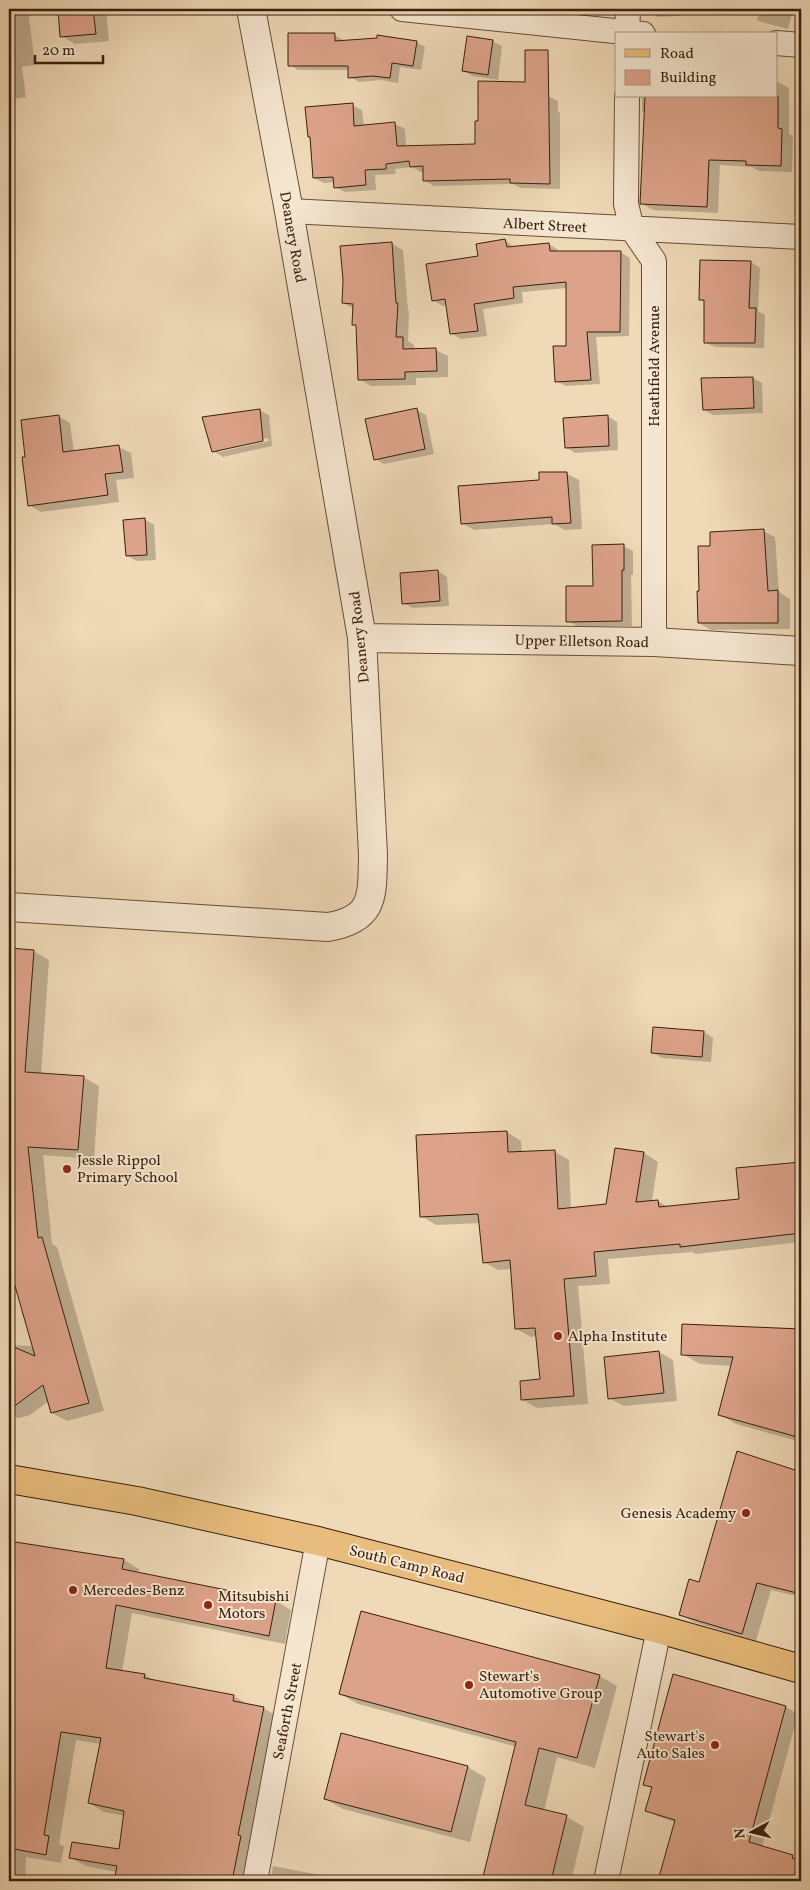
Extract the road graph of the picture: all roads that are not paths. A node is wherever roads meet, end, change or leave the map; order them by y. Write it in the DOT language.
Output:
graph roads {
  1 [pos="251,9"];
  2 [pos="402,9"];
  3 [pos="628,9"];
  4 [pos="622,32"];
  5 [pos="632,32"];
  6 [pos="778,43"];
  7 [pos="801,45"];
  8 [pos="627,98"];
  9 [pos="289,211"];
  10 [pos="632,229"];
  11 [pos="801,237"];
  12 [pos="362,638"];
  13 [pos="654,642"];
  14 [pos="801,651"];
  15 [pos="9,907"];
  16 [pos="9,1478"];
  17 [pos="318,1542"];
  18 [pos="659,1628"];
  19 [pos="801,1669"];
  20 [pos="255,1881"];
  21 [pos="606,1881"];
  1 -- 9 [label="street, Deanery Road"];
  2 -- 4 [label="street"];
  3 -- 5 [label="street"];
  6 -- 7 [label="street"];
  8 -- 10 [label="street, Heathfield Avenue"];
  9 -- 10 [label="street, Albert Street"];
  9 -- 12 [label="street, Deanery Road"];
  10 -- 11 [label="street, Albert Street"];
  10 -- 13 [label="street, Heathfield Avenue"];
  12 -- 13 [label="street, Upper Elletson Road"];
  12 -- 15 [label="street, Deanery Road"];
  13 -- 14 [label="street, Upper Elletson Road"];
  16 -- 17 [label="main road, South Camp Road"];
  17 -- 18 [label="main road, South Camp Road"];
  17 -- 20 [label="street, Seaforth Street"];
  18 -- 19 [label="main road, South Camp Road"];
  18 -- 21 [label="street"];
}
